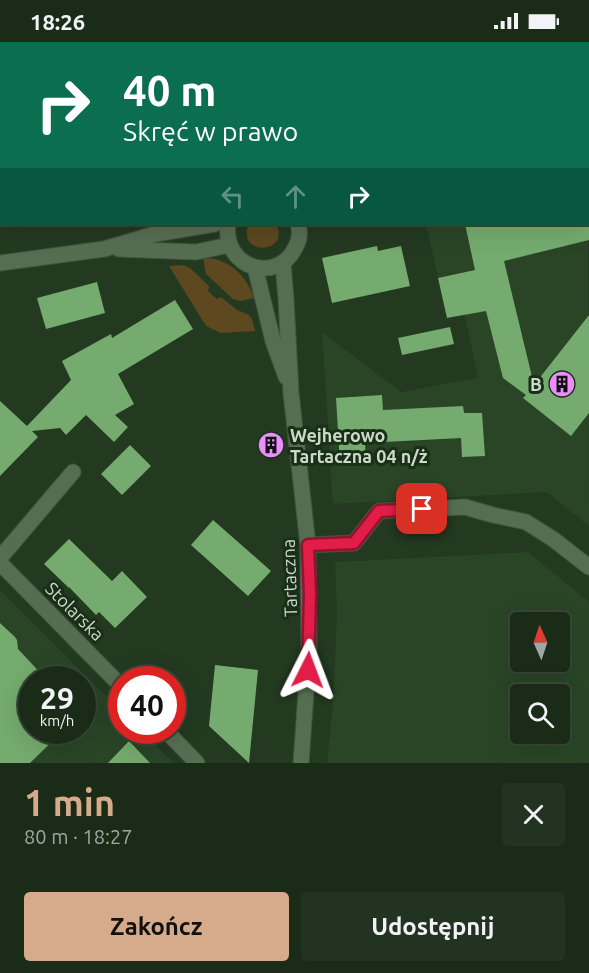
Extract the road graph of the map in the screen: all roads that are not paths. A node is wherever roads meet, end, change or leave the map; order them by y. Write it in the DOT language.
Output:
graph roads {
  1 [pos="209,225"];
  2 [pos="228,225"];
  3 [pos="303,226"];
  4 [pos="230,246"];
  5 [pos="104,249"];
  6 [pos="0,263"];
  7 [pos="283,263"];
  8 [pos="255,267"];
  9 [pos="291,393"];
  10 [pos="73,472"];
  11 [pos="308,545"];
  12 [pos="0,558"];
  13 [pos="0,563"];
  14 [pos="589,567"];
  15 [pos="108,673"];
  16 [pos="179,744"];
  17 [pos="197,763"];
  18 [pos="301,763"];
  1 -- 5 [label="street"];
  2 -- 4 [label="street"];
  3 -- 7 [label="street"];
  4 -- 5 [label="street"];
  4 -- 8 [label="street"];
  5 -- 6 [label="street"];
  7 -- 8 [label="street"];
  7 -- 9 [label="street, Tartaczna"];
  8 -- 9 [label="street, Tartaczna"];
  9 -- 11 [label="street, Tartaczna"];
  10 -- 12 [label="street"];
  11 -- 14 [label="street"];
  11 -- 18 [label="street, Tartaczna"];
  13 -- 15 [label="street, Stolarska"];
  16 -- 17 [label="street"];
}
